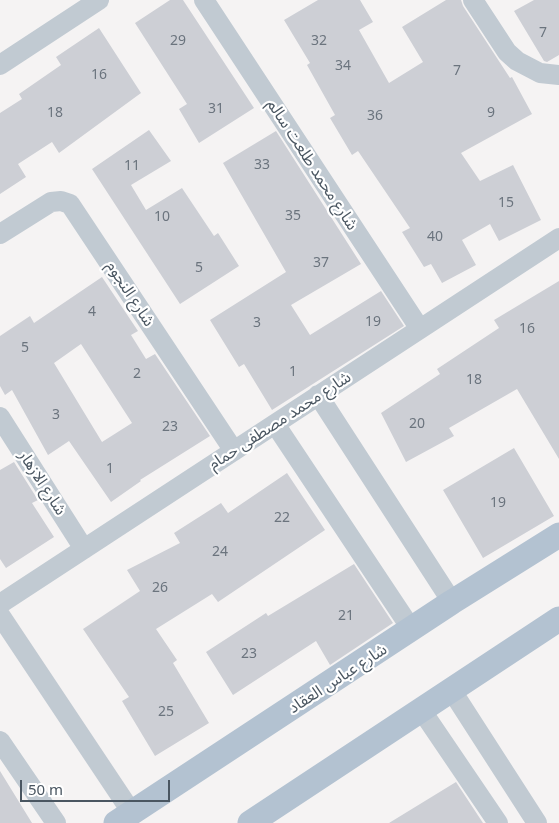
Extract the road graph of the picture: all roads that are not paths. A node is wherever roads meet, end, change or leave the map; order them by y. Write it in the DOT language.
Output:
graph roads {
  1 [pos="99,0"];
  2 [pos="204,0"];
  3 [pos="473,0"];
  4 [pos="0,65"];
  5 [pos="559,75"];
  6 [pos="0,234"];
  7 [pos="559,238"];
  8 [pos="420,329"];
  9 [pos="318,396"];
  10 [pos="0,417"];
  11 [pos="275,424"];
  12 [pos="234,451"];
  13 [pos="559,534"];
  14 [pos="84,549"];
  15 [pos="452,602"];
  16 [pos="0,604"];
  17 [pos="0,615"];
  18 [pos="559,619"];
  19 [pos="412,630"];
  20 [pos="452,691"];
  21 [pos="422,711"];
  22 [pos="0,741"];
  23 [pos="124,818"];
  24 [pos="56,823"];
  25 [pos="250,823"];
  26 [pos="498,823"];
  27 [pos="537,823"];
  1 -- 4 [label="street"];
  2 -- 8 [label="street, شارع محمد طلعت سالم"];
  3 -- 5 [label="street"];
  6 -- 12 [label="street, شارع النجوم"];
  7 -- 8 [label="street, شارع محمد مصطفى حمام"];
  8 -- 9 [label="street, شارع محمد مصطفى حمام"];
  9 -- 11 [label="street, شارع محمد مصطفى حمام"];
  9 -- 15 [label="street"];
  10 -- 14 [label="street, شارع الازهار"];
  11 -- 12 [label="street, شارع محمد مصطفى حمام"];
  11 -- 19 [label="street"];
  12 -- 14 [label="street, شارع محمد مصطفى حمام"];
  13 -- 15 [label="main road, شارع عباس العقاد"];
  14 -- 16 [label="street, شارع محمد مصطفى حمام"];
  15 -- 19 [label="main road, شارع عباس العقاد"];
  17 -- 23 [label="street"];
  18 -- 20 [label="main road"];
  19 -- 23 [label="main road, شارع عباس العقاد"];
  20 -- 21 [label="main road"];
  20 -- 27 [label="street"];
  21 -- 25 [label="main road"];
  21 -- 26 [label="street"];
  22 -- 24 [label="street"];
}
